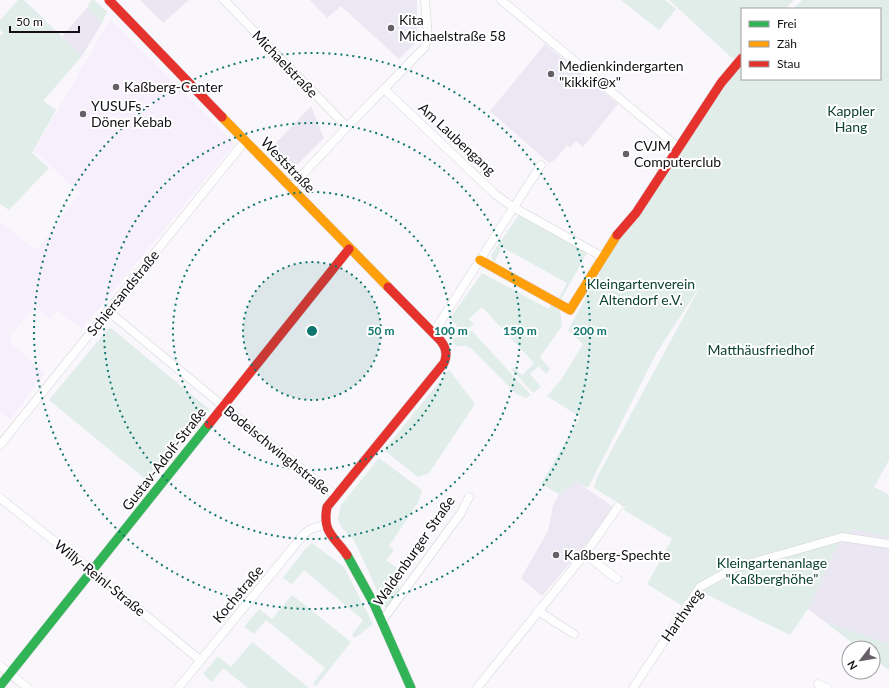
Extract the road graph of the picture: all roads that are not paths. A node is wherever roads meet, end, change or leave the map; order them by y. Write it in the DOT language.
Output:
graph roads {
  1 [pos="109,0"];
  2 [pos="224,0"];
  3 [pos="425,0"];
  4 [pos="501,0"];
  5 [pos="741,59"];
  6 [pos="384,89"];
  7 [pos="347,127"];
  8 [pos="245,141"];
  9 [pos="679,148"];
  10 [pos="541,165"];
  11 [pos="290,188"];
  12 [pos="513,207"];
  13 [pos="349,249"];
  14 [pos="603,257"];
  15 [pos="480,260"];
  16 [pos="108,311"];
  17 [pos="433,333"];
  18 [pos="223,406"];
  19 [pos="0,446"];
  20 [pos="336,496"];
  21 [pos="469,497"];
  22 [pos="0,498"];
  23 [pos="618,507"];
  24 [pos="324,521"];
  25 [pos="889,544"];
  26 [pos="585,554"];
  27 [pos="92,571"];
  28 [pos="617,579"];
  29 [pos="538,611"];
  30 [pos="382,621"];
  31 [pos="574,634"];
  32 [pos="200,660"];
  33 [pos="0,666"];
  34 [pos="10,674"];
  35 [pos="818,684"];
  36 [pos="0,686"];
  37 [pos="28,688"];
  38 [pos="178,688"];
  39 [pos="411,688"];
  40 [pos="476,688"];
  41 [pos="633,688"];
  42 [pos="827,688"];
  1 -- 8 [label="street, Weststraße"];
  2 -- 7 [label="street, Michaelstraße"];
  3 -- 6 [label="street"];
  4 -- 9 [label="street"];
  5 -- 9 [label="street"];
  6 -- 7 [label="street"];
  6 -- 12 [label="street, Am Laubengang"];
  7 -- 11 [label="street"];
  8 -- 11 [label="street, Weststraße"];
  8 -- 16 [label="street, Schiersandstraße"];
  9 -- 14 [label="street"];
  10 -- 12 [label="street"];
  11 -- 13 [label="street, Weststraße"];
  12 -- 14 [label="street, Am Laubengang"];
  12 -- 15 [label="street"];
  13 -- 17 [label="street, Weststraße"];
  13 -- 18 [label="street, Gustav-Adolf-Straße"];
  14 -- 15 [label="street"];
  15 -- 17 [label="street"];
  16 -- 18 [label="street, Bodelschwinghstraße"];
  16 -- 19 [label="street, Schiersandstraße"];
  17 -- 20 [label="street, Weststraße"];
  18 -- 20 [label="street, Bodelschwinghstraße"];
  18 -- 27 [label="street, Gustav-Adolf-Straße"];
  20 -- 24 [label="street"];
  21 -- 30 [label="street, Waldenburger Straße"];
  22 -- 27 [label="street, Willy-Reinl-Straße"];
  23 -- 26 [label="street"];
  24 -- 30 [label="street, Waldenburger Straße"];
  24 -- 32 [label="street, Kochstraße"];
  25 -- 41 [label="street, Harthweg"];
  26 -- 28 [label="street"];
  26 -- 29 [label="street"];
  27 -- 32 [label="street, Willy-Reinl-Straße"];
  27 -- 34 [label="street, Gustav-Adolf-Straße"];
  29 -- 31 [label="street"];
  29 -- 40 [label="street"];
  30 -- 39 [label="street, Waldenburger Straße"];
  32 -- 38 [label="street, Kochstraße"];
  33 -- 34 [label="street"];
  34 -- 36 [label="street, Gustav-Adolf-Straße"];
  34 -- 37 [label="street"];
  35 -- 42 [label="street"];
}
